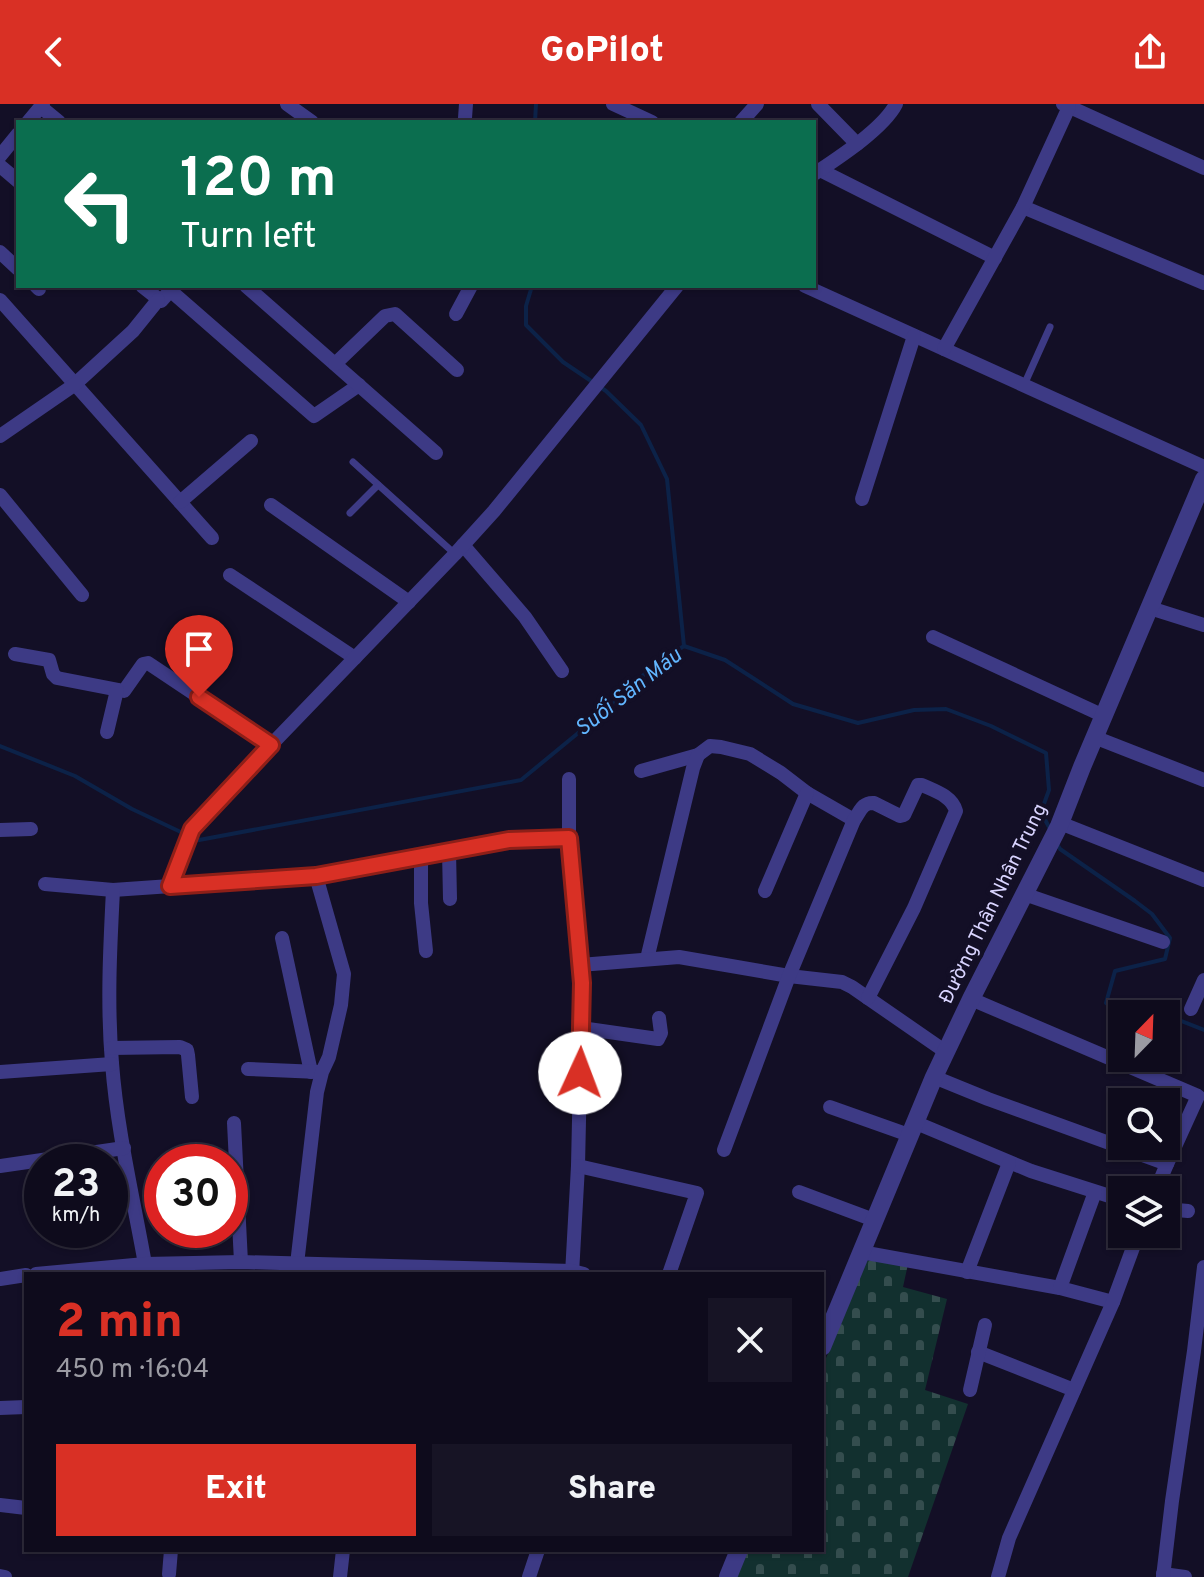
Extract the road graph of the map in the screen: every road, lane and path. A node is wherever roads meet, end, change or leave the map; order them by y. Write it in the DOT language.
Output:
graph roads {
  1 [pos="287,104"];
  2 [pos="613,104"];
  3 [pos="757,104"];
  4 [pos="818,104"];
  5 [pos="896,104"];
  6 [pos="42,105"];
  7 [pos="1066,106"];
  8 [pos="57,120"];
  9 [pos="309,120"];
  10 [pos="648,120"];
  11 [pos="743,120"];
  12 [pos="16,136"];
  13 [pos="857,144"];
  14 [pos="0,156"];
  15 [pos="0,166"];
  16 [pos="1204,168"];
  17 [pos="817,172"];
  18 [pos="16,179"];
  19 [pos="1023,207"];
  20 [pos="0,252"];
  21 [pos="995,258"];
  22 [pos="16,267"];
  23 [pos="1204,283"];
  24 [pos="144,288"];
  25 [pos="248,288"];
  26 [pos="470,288"];
  27 [pos="675,288"];
  28 [pos="809,288"];
  29 [pos="0,300"];
  30 [pos="158,300"];
  31 [pos="456,314"];
  32 [pos="1050,327"];
  33 [pos="914,336"];
  34 [pos="944,349"];
  35 [pos="335,364"];
  36 [pos="457,370"];
  37 [pos="74,385"];
  38 [pos="359,385"];
  39 [pos="1024,385"];
  40 [pos="0,436"];
  41 [pos="251,441"];
  42 [pos="436,453"];
  43 [pos="353,462"];
  44 [pos="1204,467"];
  45 [pos="378,485"];
  46 [pos="1203,485"];
  47 [pos="0,495"];
  48 [pos="862,499"];
  49 [pos="180,502"];
  50 [pos="271,505"];
  51 [pos="350,513"];
  52 [pos="212,538"];
  53 [pos="459,550"];
  54 [pos="230,575"];
  55 [pos="82,595"];
  56 [pos="409,602"];
  57 [pos="1150,608"];
  58 [pos="1204,625"];
  59 [pos="933,637"];
  60 [pos="15,654"];
  61 [pos="355,658"];
  62 [pos="562,671"];
  63 [pos="117,690"];
  64 [pos="1104,716"];
  65 [pos="107,732"];
  66 [pos="1094,737"];
  67 [pos="271,745"];
  68 [pos="698,755"];
  69 [pos="641,771"];
  70 [pos="569,779"];
  71 [pos="1204,780"];
  72 [pos="807,793"];
  73 [pos="854,820"];
  74 [pos="1060,824"];
  75 [pos="31,829"];
  76 [pos="0,830"];
  77 [pos="569,838"];
  78 [pos="449,851"];
  79 [pos="421,856"];
  80 [pos="316,876"];
  81 [pos="1204,880"];
  82 [pos="45,884"];
  83 [pos="170,886"];
  84 [pos="113,890"];
  85 [pos="765,891"];
  86 [pos="1024,894"];
  87 [pos="450,899"];
  88 [pos="282,938"];
  89 [pos="1163,942"];
  90 [pos="426,951"];
  91 [pos="647,959"];
  92 [pos="580,965"];
  93 [pos="789,976"];
  94 [pos="1204,980"];
  95 [pos="868,998"];
  96 [pos="971,999"];
  97 [pos="1191,1009"];
  98 [pos="659,1018"];
  99 [pos="581,1028"];
  100 [pos="111,1048"];
  101 [pos="946,1052"];
  102 [pos="112,1064"];
  103 [pos="248,1069"];
  104 [pos="0,1072"];
  105 [pos="316,1072"];
  106 [pos="934,1077"];
  107 [pos="192,1097"];
  108 [pos="830,1107"];
  109 [pos="234,1123"];
  110 [pos="911,1129"];
  111 [pos="123,1144"];
  112 [pos="724,1150"];
  113 [pos="24,1163"];
  114 [pos="1009,1163"];
  115 [pos="1167,1164"];
  116 [pos="0,1166"];
  117 [pos="578,1166"];
  118 [pos="128,1170"];
  119 [pos="1162,1176"];
  120 [pos="799,1192"];
  121 [pos="1095,1192"];
  122 [pos="1108,1196"];
  123 [pos="1180,1210"];
  124 [pos="1188,1211"];
  125 [pos="874,1220"];
  126 [pos="1133,1248"];
  127 [pos="861,1252"];
  128 [pos="241,1262"];
  129 [pos="145,1264"];
  130 [pos="297,1264"];
  131 [pos="1204,1267"];
  132 [pos="343,1269"];
  133 [pos="58,1272"];
  134 [pos="518,1272"];
  135 [pos="576,1272"];
  136 [pos="670,1272"];
  137 [pos="967,1272"];
  138 [pos="24,1275"];
  139 [pos="0,1279"];
  140 [pos="1060,1288"];
  141 [pos="1113,1302"];
  142 [pos="1201,1305"];
  143 [pos="985,1325"];
  144 [pos="824,1342"];
  145 [pos="978,1352"];
  146 [pos="1199,1352"];
  147 [pos="970,1390"];
  148 [pos="1074,1390"];
  149 [pos="24,1407"];
  150 [pos="0,1408"];
  151 [pos="0,1505"];
  152 [pos="24,1508"];
  153 [pos="171,1552"];
  154 [pos="343,1552"];
  155 [pos="537,1552"];
  156 [pos="738,1552"];
  157 [pos="169,1574"];
  158 [pos="1163,1576"];
  159 [pos="340,1577"];
  160 [pos="529,1577"];
  161 [pos="728,1577"];
  162 [pos="998,1577"];
  163 [pos="1185,1577"];
  1 -- 9 [label="street"];
  2 -- 10 [label="street"];
  3 -- 11 [label="street"];
  4 -- 13 [label="street"];
  5 -- 13 [label="street"];
  6 -- 8 [label="street"];
  7 -- 16 [label="street"];
  7 -- 19 [label="street"];
  12 -- 14 [label="street"];
  13 -- 17 [label="street"];
  15 -- 18 [label="street"];
  17 -- 21 [label="street"];
  19 -- 21 [label="street"];
  19 -- 23 [label="street"];
  20 -- 22 [label="street"];
  21 -- 34 [label="street"];
  24 -- 30 [label="street"];
  25 -- 35 [label="street"];
  26 -- 31 [label="street"];
  27 -- 53 [label="street"];
  28 -- 33 [label="street"];
  29 -- 37 [label="street"];
  30 -- 37 [label="street"];
  30 -- 38 [label="street"];
  32 -- 39 [label="lane"];
  33 -- 34 [label="street"];
  33 -- 48 [label="street"];
  34 -- 39 [label="street"];
  35 -- 36 [label="street"];
  35 -- 38 [label="street"];
  37 -- 40 [label="street"];
  37 -- 49 [label="street"];
  38 -- 42 [label="street"];
  39 -- 44 [label="street"];
  41 -- 49 [label="street"];
  43 -- 45 [label="lane"];
  45 -- 51 [label="lane"];
  45 -- 53 [label="lane"];
  46 -- 57 [label="street, Đường Thân Nhân Trung"];
  47 -- 55 [label="street"];
  49 -- 52 [label="street"];
  50 -- 56 [label="street"];
  53 -- 56 [label="street"];
  53 -- 62 [label="street"];
  54 -- 61 [label="street"];
  56 -- 61 [label="street"];
  57 -- 58 [label="street"];
  57 -- 64 [label="street, Đường Thân Nhân Trung"];
  59 -- 64 [label="street"];
  60 -- 63 [label="street"];
  61 -- 67 [label="street"];
  63 -- 65 [label="street"];
  63 -- 67 [label="street"];
  64 -- 66 [label="street, Đường Thân Nhân Trung"];
  66 -- 71 [label="street"];
  66 -- 74 [label="street, Đường Thân Nhân Trung"];
  67 -- 83 [label="street"];
  68 -- 69 [label="street"];
  68 -- 72 [label="street"];
  68 -- 91 [label="street"];
  70 -- 77 [label="street"];
  72 -- 73 [label="street"];
  72 -- 85 [label="street"];
  73 -- 93 [label="street"];
  73 -- 95 [label="street"];
  74 -- 81 [label="street"];
  74 -- 86 [label="street, Đường Thân Nhân Trung"];
  75 -- 76 [label="street"];
  77 -- 78 [label="street"];
  77 -- 92 [label="street"];
  78 -- 79 [label="street"];
  78 -- 87 [label="street"];
  79 -- 80 [label="street"];
  79 -- 90 [label="street"];
  80 -- 83 [label="street"];
  80 -- 105 [label="street"];
  82 -- 84 [label="street"];
  83 -- 84 [label="street"];
  84 -- 100 [label="street"];
  86 -- 89 [label="street"];
  86 -- 96 [label="street, Đường Thân Nhân Trung"];
  88 -- 105 [label="street"];
  91 -- 92 [label="street"];
  91 -- 93 [label="street"];
  92 -- 99 [label="street"];
  93 -- 95 [label="street"];
  93 -- 112 [label="street"];
  94 -- 97 [label="street"];
  95 -- 101 [label="street"];
  96 -- 101 [label="street, Đường Thân Nhân Trung"];
  96 -- 115 [label="street"];
  98 -- 99 [label="street"];
  99 -- 117 [label="street"];
  100 -- 102 [label="street"];
  100 -- 107 [label="street"];
  101 -- 106 [label="street, Đường Thân Nhân Trung"];
  102 -- 104 [label="street"];
  102 -- 111 [label="street"];
  103 -- 105 [label="street"];
  105 -- 130 [label="street"];
  106 -- 110 [label="street, Đường Thân Nhân Trung"];
  106 -- 115 [label="street"];
  108 -- 110 [label="street"];
  109 -- 128 [label="street"];
  110 -- 114 [label="street"];
  110 -- 125 [label="street, Đường Thân Nhân Trung"];
  113 -- 116 [label="street"];
  114 -- 121 [label="street"];
  114 -- 137 [label="street"];
  115 -- 119 [label="street"];
  117 -- 135 [label="street"];
  117 -- 136 [label="street"];
  118 -- 129 [label="street"];
  120 -- 125 [label="street"];
  121 -- 122 [label="street"];
  121 -- 140 [label="street"];
  123 -- 124 [label="street"];
  125 -- 127 [label="street, Đường Thân Nhân Trung"];
  126 -- 141 [label="street"];
  127 -- 137 [label="street"];
  127 -- 144 [label="street, Đường Thân Nhân Trung"];
  128 -- 129 [label="street"];
  128 -- 130 [label="street"];
  129 -- 133 [label="street"];
  130 -- 132 [label="street"];
  131 -- 142 [label="street"];
  132 -- 134 [label="street"];
  137 -- 140 [label="street"];
  138 -- 139 [label="street"];
  140 -- 141 [label="street"];
  141 -- 148 [label="street"];
  142 -- 146 [label="street"];
  143 -- 145 [label="street"];
  145 -- 147 [label="street"];
  145 -- 148 [label="street"];
  146 -- 158 [label="street"];
  148 -- 162 [label="street"];
  149 -- 150 [label="street"];
  151 -- 152 [label="street"];
  153 -- 157 [label="street"];
  154 -- 159 [label="street"];
  155 -- 160 [label="street"];
  156 -- 161 [label="street"];
  158 -- 163 [label="street"];
}
